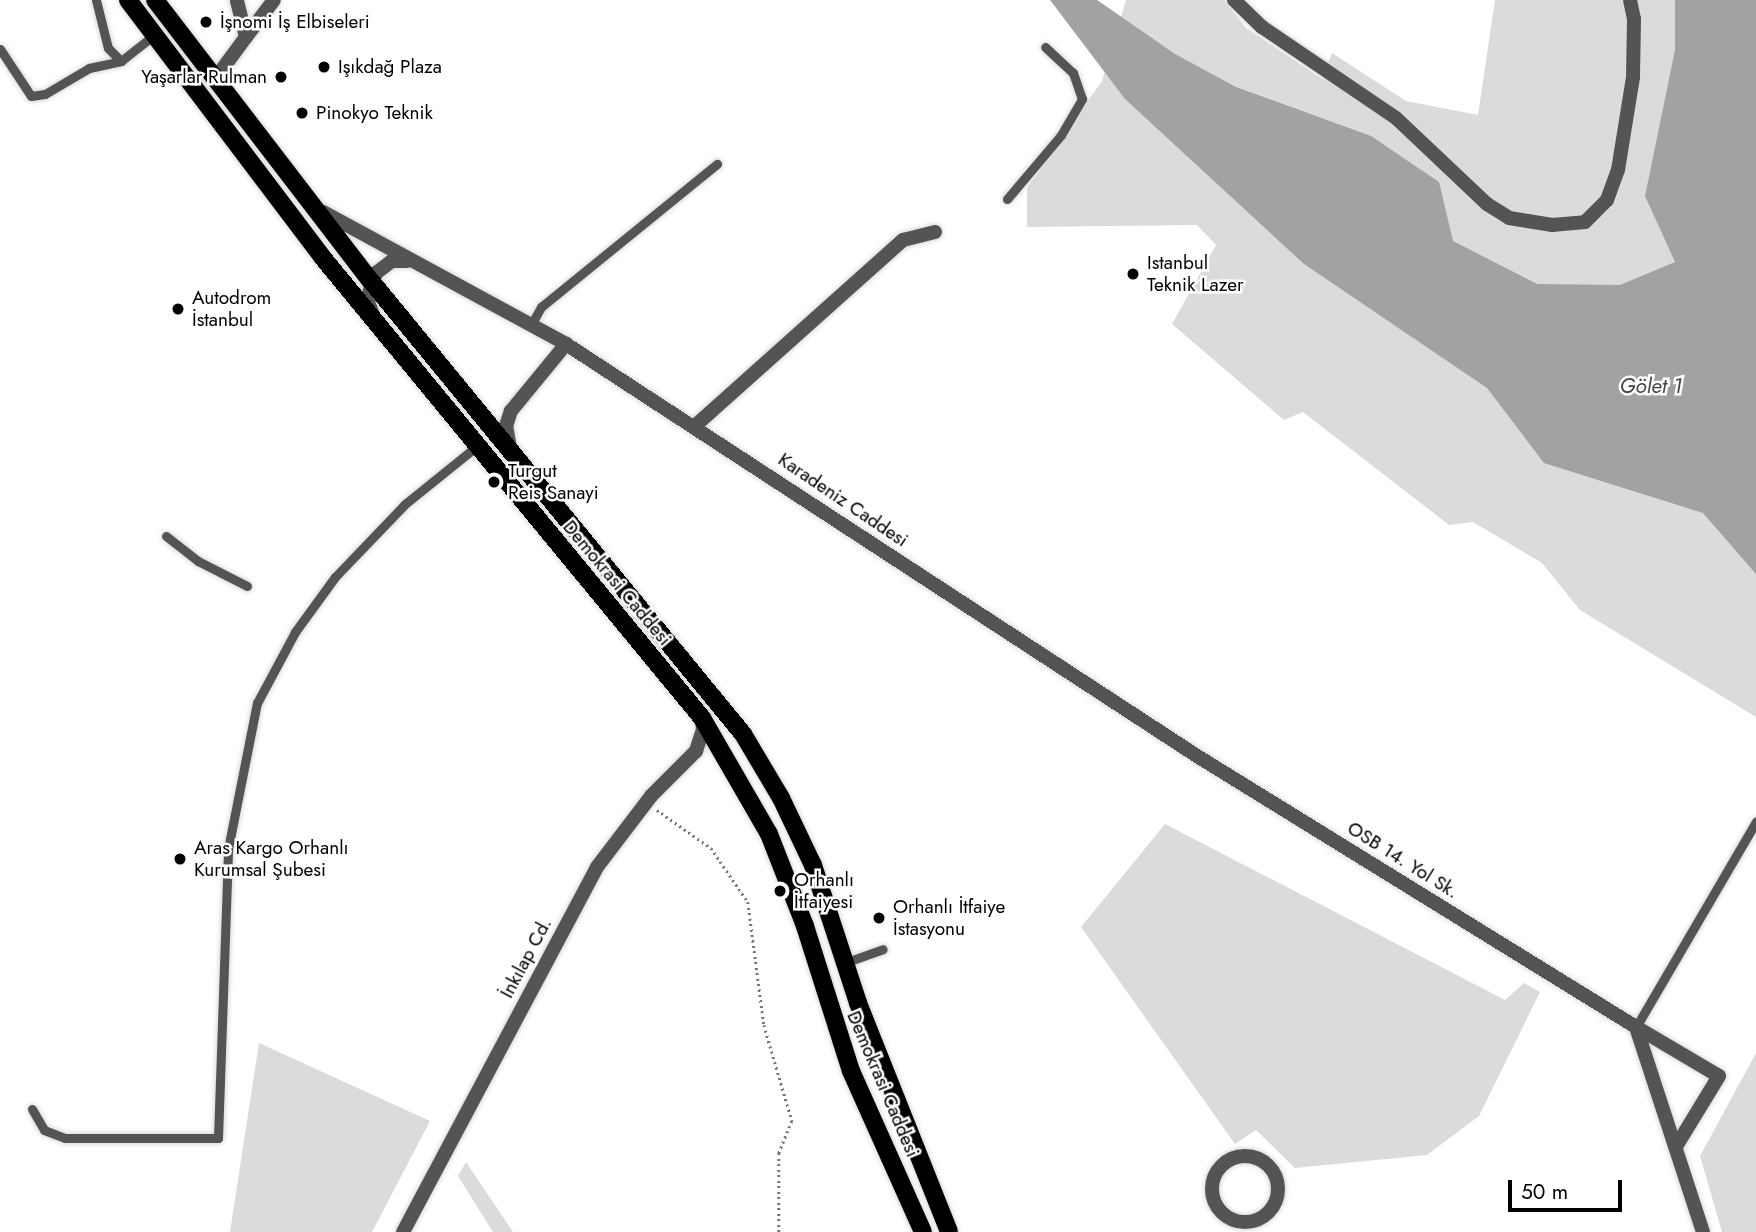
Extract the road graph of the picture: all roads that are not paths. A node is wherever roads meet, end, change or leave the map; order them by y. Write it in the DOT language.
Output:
graph roads {
  1 [pos="96,0"];
  2 [pos="128,0"];
  3 [pos="155,0"];
  4 [pos="237,0"];
  5 [pos="274,0"];
  6 [pos="1234,0"];
  7 [pos="1630,0"];
  8 [pos="154,35"];
  9 [pos="246,37"];
  10 [pos="1045,47"];
  11 [pos="0,48"];
  12 [pos="121,61"];
  13 [pos="215,79"];
  14 [pos="717,164"];
  15 [pos="1007,199"];
  16 [pos="309,200"];
  17 [pos="935,232"];
  18 [pos="419,265"];
  19 [pos="371,281"];
  20 [pos="376,319"];
  21 [pos="531,325"];
  22 [pos="566,344"];
  23 [pos="696,425"];
  24 [pos="477,446"];
  25 [pos="512,453"];
  26 [pos="166,536"];
  27 [pos="247,586"];
  28 [pos="969,607"];
  29 [pos="702,718"];
  30 [pos="758,757"];
  31 [pos="682,764"];
  32 [pos="732,769"];
  33 [pos="1756,822"];
  34 [pos="883,948"];
  35 [pos="845,963"];
  36 [pos="825,998"];
  37 [pos="1636,1027"];
  38 [pos="32,1109"];
  39 [pos="1677,1145"];
  40 [pos="1243,1227"];
  41 [pos="403,1232"];
  42 [pos="923,1232"];
  43 [pos="949,1232"];
  44 [pos="1703,1232"];
  1 -- 12 [label="lane"];
  2 -- 8 [label="main road, Demokrasi Caddesi"];
  3 -- 13 [label="main road, Demokrasi Caddesi"];
  4 -- 9 [label="street"];
  5 -- 9 [label="street"];
  6 -- 7 [label="street"];
  8 -- 12 [label="lane"];
  8 -- 20 [label="main road, Demokrasi Caddesi"];
  9 -- 13 [label="street"];
  10 -- 15 [label="lane"];
  11 -- 12 [label="lane"];
  13 -- 16 [label="main road, Demokrasi Caddesi"];
  14 -- 21 [label="lane"];
  16 -- 18 [label="street, Karadeniz Caddesi"];
  16 -- 19 [label="main road, Demokrasi Caddesi"];
  17 -- 23 [label="street"];
  18 -- 19 [label="street"];
  18 -- 21 [label="street, Karadeniz Caddesi"];
  19 -- 20 [label="street"];
  19 -- 25 [label="main road, Demokrasi Caddesi"];
  20 -- 24 [label="main road, Demokrasi Caddesi"];
  21 -- 22 [label="street, Karadeniz Caddesi"];
  22 -- 23 [label="street, Karadeniz Caddesi"];
  22 -- 25 [label="street"];
  23 -- 28 [label="street, Karadeniz Caddesi"];
  24 -- 29 [label="main road, Demokrasi Caddesi"];
  24 -- 38 [label="lane"];
  25 -- 30 [label="main road, Demokrasi Caddesi"];
  26 -- 27 [label="lane"];
  28 -- 37 [label="street, OSB 14. Yol Sk."];
  29 -- 30 [label="main road"];
  29 -- 31 [label="street, İnkılap Cd."];
  29 -- 32 [label="main road, Demokrasi Caddesi"];
  30 -- 35 [label="main road, Demokrasi Caddesi"];
  31 -- 32 [label="street"];
  31 -- 41 [label="street, İnkılap Cd."];
  32 -- 36 [label="main road, Demokrasi Caddesi"];
  33 -- 37 [label="lane"];
  34 -- 35 [label="lane"];
  35 -- 36 [label="main road"];
  35 -- 43 [label="main road, Demokrasi Caddesi"];
  36 -- 42 [label="main road, Demokrasi Caddesi"];
  37 -- 39 [label="street"];
  37 -- 39 [label="street, OSB 14. Yol Sk."];
  39 -- 44 [label="street"];
  40 -- 40 [label="street"];
}
